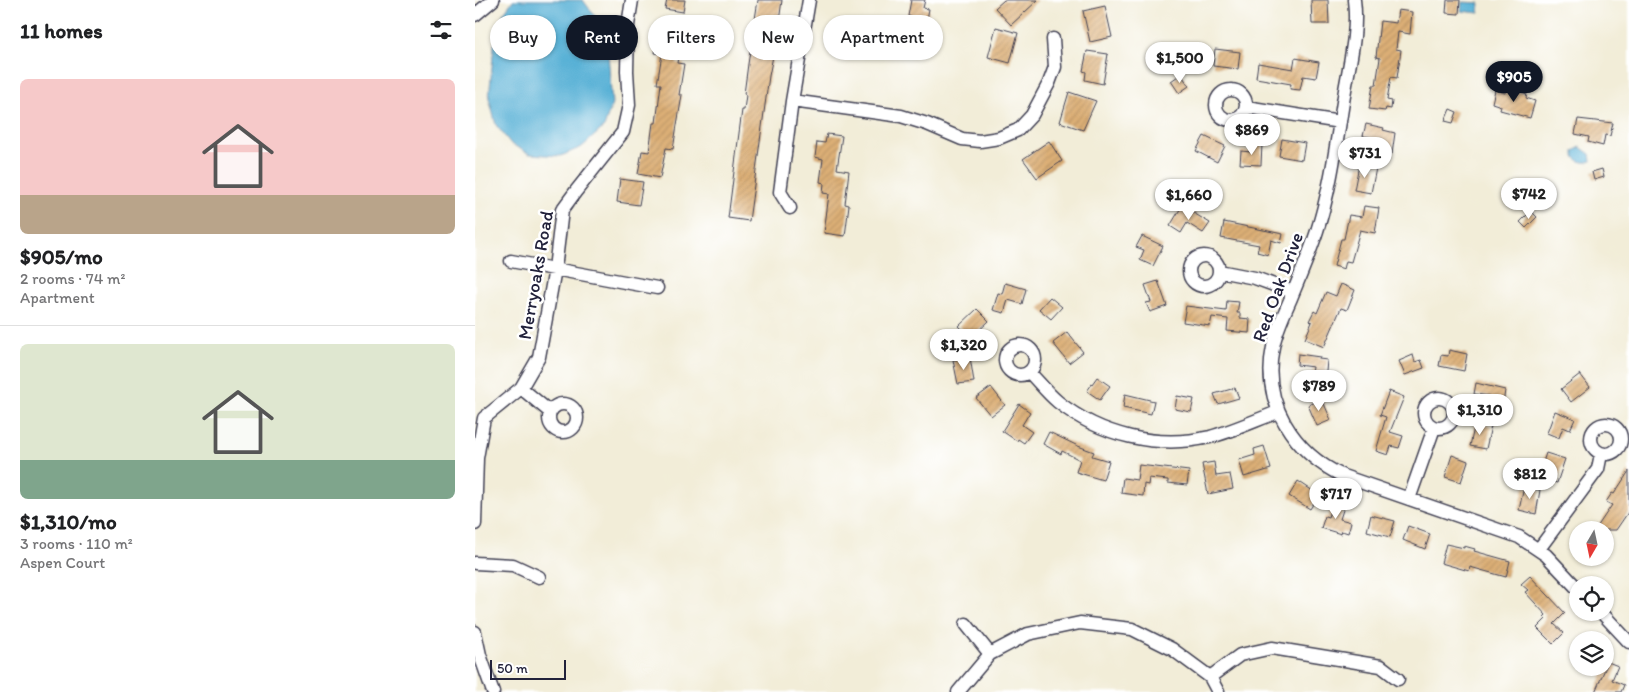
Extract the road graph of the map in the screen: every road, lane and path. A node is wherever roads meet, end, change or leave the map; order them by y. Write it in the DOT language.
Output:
graph roads {
  1 [pos="493,0"];
  2 [pos="632,0"];
  3 [pos="809,0"];
  4 [pos="1354,0"];
  5 [pos="475,15"];
  6 [pos="1053,38"];
  7 [pos="792,101"];
  8 [pos="1246,108"];
  9 [pos="1340,122"];
  10 [pos="790,208"];
  11 [pos="511,261"];
  12 [pos="555,269"];
  13 [pos="1219,271"];
  14 [pos="657,288"];
  15 [pos="1293,292"];
  16 [pos="1029,372"];
  17 [pos="521,388"];
  18 [pos="550,412"];
  19 [pos="1278,412"];
  20 [pos="1434,428"];
  21 [pos="1601,454"];
  22 [pos="1409,499"];
  23 [pos="475,524"];
  24 [pos="1539,549"];
  25 [pos="475,562"];
  26 [pos="539,577"];
  27 [pos="1569,580"];
  28 [pos="1609,621"];
  29 [pos="966,624"];
  30 [pos="475,632"];
  31 [pos="1629,642"];
  32 [pos="990,654"];
  33 [pos="1211,677"];
  34 [pos="1398,679"];
  35 [pos="493,692"];
  36 [pos="958,692"];
  37 [pos="1218,692"];
  1 -- 5 [label="street"];
  2 -- 12 [label="street, Merryoaks Road"];
  3 -- 7 [label="street"];
  4 -- 9 [label="street, Red Oak Drive"];
  6 -- 7 [label="street"];
  7 -- 10 [label="street"];
  8 -- 9 [label="street"];
  9 -- 15 [label="street, Red Oak Drive"];
  11 -- 12 [label="street"];
  12 -- 14 [label="street"];
  12 -- 17 [label="street, Merryoaks Road"];
  13 -- 15 [label="street"];
  15 -- 19 [label="street, Red Oak Drive"];
  16 -- 19 [label="street"];
  17 -- 18 [label="street"];
  17 -- 23 [label="street, Merryoaks Road"];
  19 -- 22 [label="street, Red Oak Drive"];
  20 -- 22 [label="street"];
  21 -- 24 [label="street"];
  22 -- 24 [label="street, Red Oak Drive"];
  24 -- 27 [label="street, Red Oak Drive"];
  25 -- 26 [label="street"];
  28 -- 31 [label="street"];
  29 -- 32 [label="street"];
  30 -- 35 [label="street"];
  32 -- 33 [label="street"];
  32 -- 36 [label="street"];
  33 -- 34 [label="street"];
  33 -- 37 [label="street"];
}
